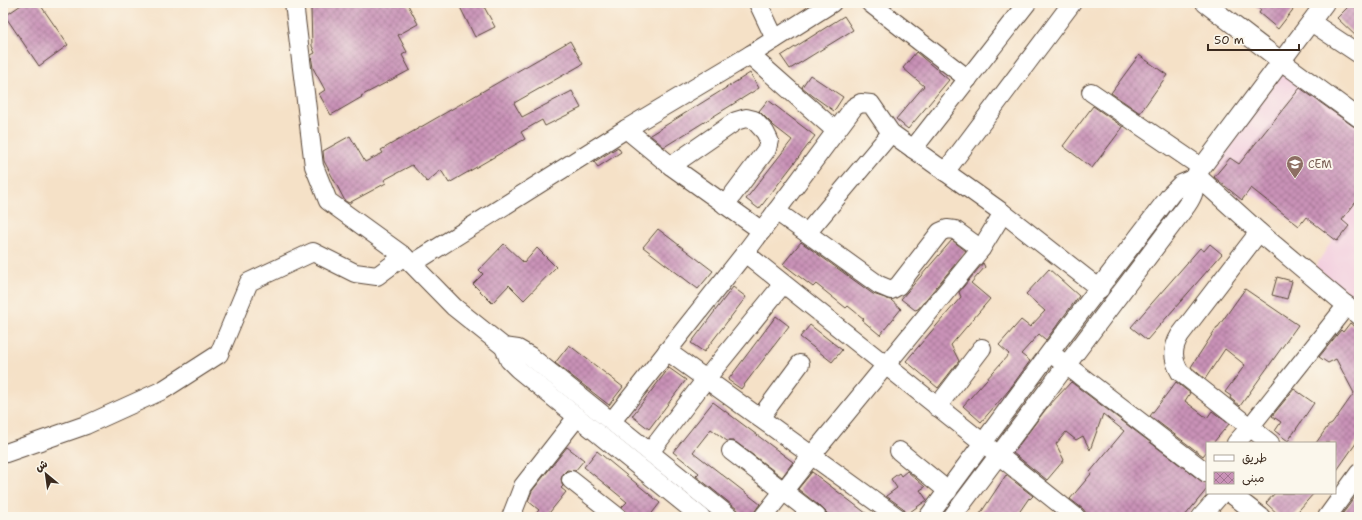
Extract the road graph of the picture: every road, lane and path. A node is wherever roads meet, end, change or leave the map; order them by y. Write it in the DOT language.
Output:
graph roads {
  1 [pos="294,3"];
  2 [pos="758,3"];
  3 [pos="870,3"];
  4 [pos="1027,3"];
  5 [pos="1072,3"];
  6 [pos="1205,3"];
  7 [pos="1325,3"];
  8 [pos="824,5"];
  9 [pos="1311,22"];
  10 [pos="775,39"];
  11 [pos="1359,54"];
  12 [pos="750,55"];
  13 [pos="1281,61"];
  14 [pos="968,80"];
  15 [pos="1091,92"];
  16 [pos="1359,118"];
  17 [pos="626,129"];
  18 [pos="836,131"];
  19 [pos="890,133"];
  20 [pos="913,149"];
  21 [pos="671,166"];
  22 [pos="945,172"];
  23 [pos="1197,174"];
  24 [pos="725,205"];
  25 [pos="776,211"];
  26 [pos="1003,213"];
  27 [pos="762,231"];
  28 [pos="1259,232"];
  29 [pos="807,233"];
  30 [pos="981,249"];
  31 [pos="745,253"];
  32 [pos="408,260"];
  33 [pos="783,284"];
  34 [pos="1100,289"];
  35 [pos="1353,311"];
  36 [pos="504,347"];
  37 [pos="982,348"];
  38 [pos="667,352"];
  39 [pos="1050,352"];
  40 [pos="800,364"];
  41 [pos="1067,365"];
  42 [pos="886,366"];
  43 [pos="706,379"];
  44 [pos="937,407"];
  45 [pos="577,417"];
  46 [pos="760,418"];
  47 [pos="612,421"];
  48 [pos="1250,428"];
  49 [pos="1237,442"];
  50 [pos="1269,442"];
  51 [pos="983,444"];
  52 [pos="899,450"];
  53 [pos="731,451"];
  54 [pos="650,452"];
  55 [pos="3,454"];
  56 [pos="812,455"];
  57 [pos="997,456"];
  58 [pos="1206,472"];
  59 [pos="1359,474"];
  60 [pos="571,480"];
  61 [pos="784,491"];
  62 [pos="948,491"];
  63 [pos="1221,494"];
  64 [pos="1231,494"];
  65 [pos="1337,496"];
  66 [pos="695,515"];
  67 [pos="511,517"];
  68 [pos="618,517"];
  69 [pos="730,517"];
  70 [pos="763,517"];
  71 [pos="817,517"];
  72 [pos="897,517"];
  73 [pos="928,517"];
  74 [pos="952,517"];
  75 [pos="1076,517"];
  76 [pos="1201,517"];
  77 [pos="1261,517"];
  78 [pos="1327,517"];
  1 -- 32 [label="street"];
  2 -- 10 [label="street"];
  3 -- 14 [label="street"];
  4 -- 14 [label="street"];
  5 -- 22 [label="street"];
  6 -- 13 [label="street"];
  7 -- 9 [label="street"];
  8 -- 10 [label="street"];
  9 -- 11 [label="street"];
  9 -- 13 [label="street"];
  10 -- 12 [label="street"];
  12 -- 17 [label="street"];
  12 -- 18 [label="street"];
  13 -- 16 [label="street"];
  13 -- 23 [label="street"];
  14 -- 20 [label="street"];
  15 -- 23 [label="street"];
  17 -- 21 [label="street"];
  17 -- 32 [label="street"];
  18 -- 19 [label="street"];
  18 -- 25 [label="street"];
  19 -- 20 [label="street"];
  19 -- 29 [label="street"];
  20 -- 22 [label="street"];
  21 -- 24 [label="street"];
  21 -- 24 [label="street"];
  22 -- 26 [label="street"];
  23 -- 28 [label="street"];
  23 -- 34 [label="street"];
  23 -- 41 [label="street"];
  24 -- 27 [label="street"];
  25 -- 27 [label="street"];
  25 -- 29 [label="street"];
  26 -- 30 [label="street"];
  26 -- 34 [label="street"];
  27 -- 31 [label="street"];
  28 -- 35 [label="street"];
  28 -- 48 [label="street"];
  29 -- 30 [label="street"];
  30 -- 42 [label="street"];
  31 -- 33 [label="street"];
  31 -- 38 [label="street"];
  32 -- 36 [label="street"];
  32 -- 55 [label="street"];
  33 -- 42 [label="street"];
  33 -- 43 [label="street"];
  34 -- 39 [label="street"];
  35 -- 48 [label="street"];
  36 -- 45 [label="street"];
  36 -- 47 [label="street"];
  37 -- 44 [label="street"];
  38 -- 43 [label="street"];
  38 -- 47 [label="street"];
  39 -- 41 [label="street"];
  39 -- 51 [label="street"];
  40 -- 46 [label="street"];
  41 -- 57 [label="street"];
  41 -- 58 [label="street"];
  42 -- 44 [label="street"];
  42 -- 56 [label="street"];
  43 -- 46 [label="street"];
  43 -- 54 [label="street"];
  44 -- 51 [label="street"];
  45 -- 66 [label="street"];
  45 -- 67 [label="street"];
  46 -- 56 [label="street"];
  47 -- 54 [label="street"];
  48 -- 49 [label="street"];
  48 -- 50 [label="street"];
  51 -- 57 [label="street"];
  51 -- 62 [label="street"];
  52 -- 62 [label="street"];
  53 -- 61 [label="street"];
  54 -- 69 [label="street"];
  56 -- 61 [label="street"];
  56 -- 72 [label="street"];
  57 -- 74 [label="street"];
  57 -- 75 [label="street"];
  59 -- 65 [label="street"];
  60 -- 68 [label="street"];
  61 -- 70 [label="street"];
  61 -- 71 [label="street"];
  62 -- 73 [label="street"];
  63 -- 76 [label="street"];
  64 -- 77 [label="street"];
  65 -- 78 [label="street"];
}
